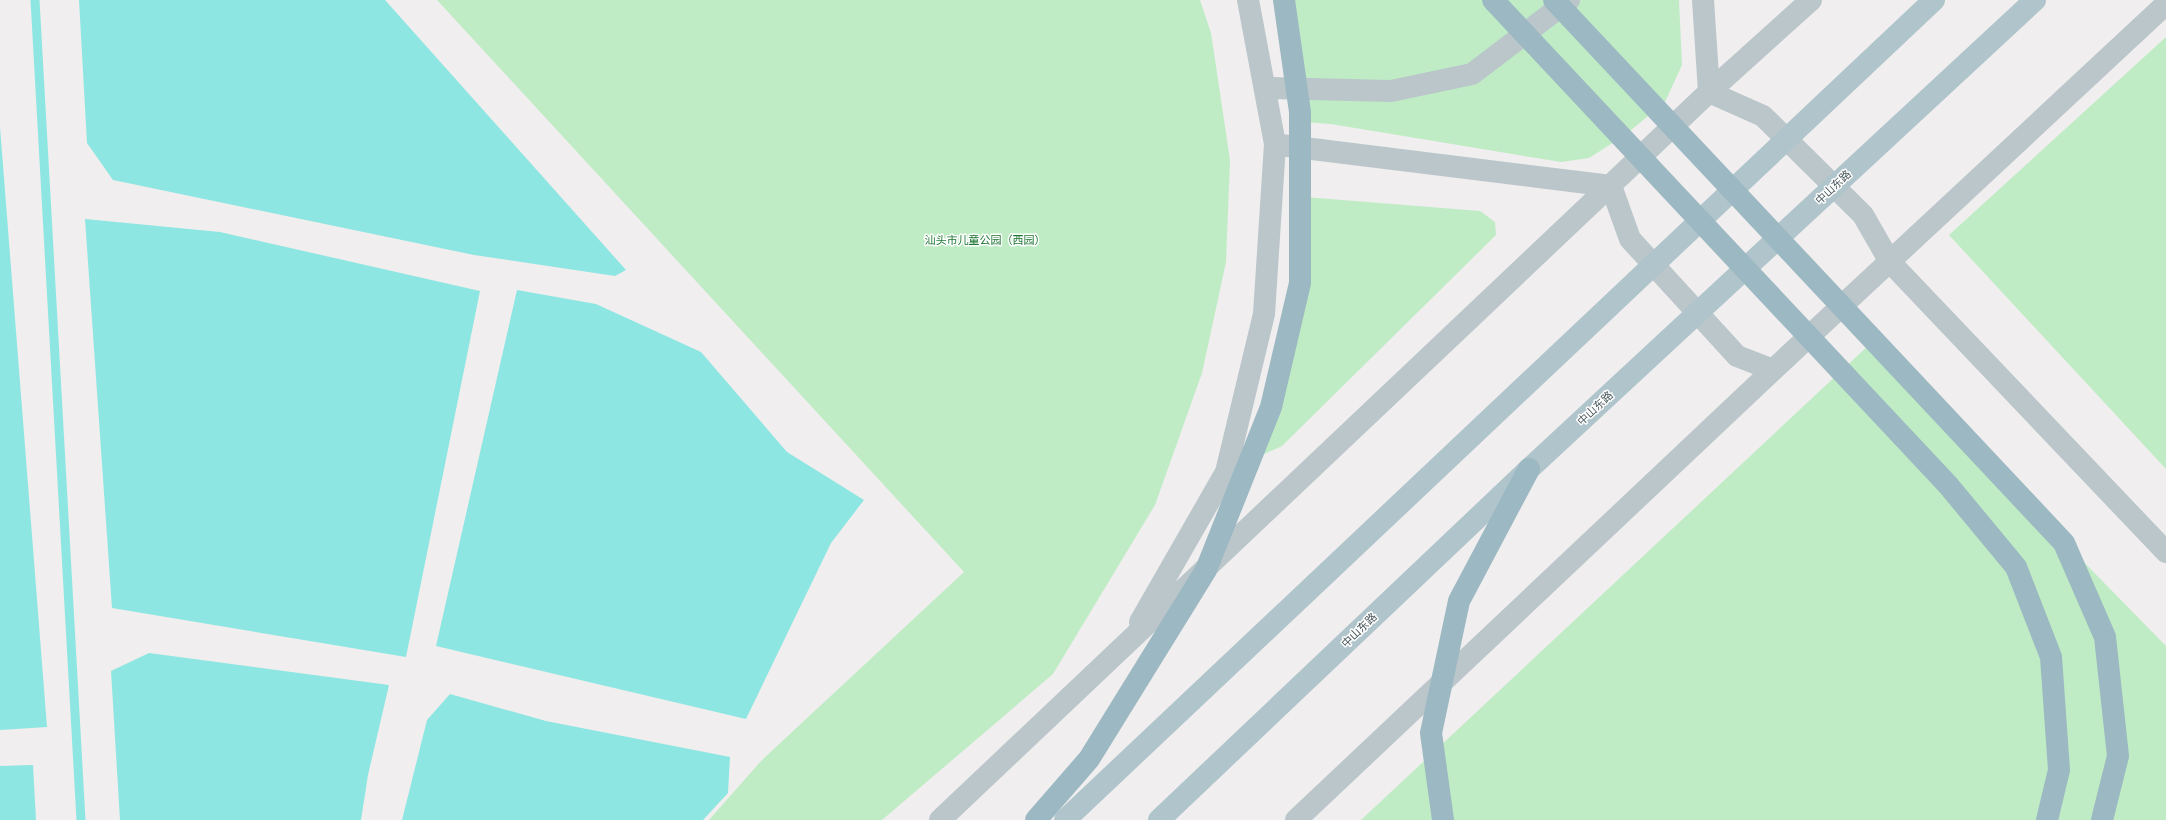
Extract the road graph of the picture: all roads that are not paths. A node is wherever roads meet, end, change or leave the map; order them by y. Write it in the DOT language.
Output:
graph roads {
  1 [pos="1248,0"];
  2 [pos="1284,0"];
  3 [pos="1492,0"];
  4 [pos="1554,0"];
  5 [pos="1570,0"];
  6 [pos="1703,0"];
  7 [pos="1811,0"];
  8 [pos="1934,0"];
  9 [pos="2035,0"];
  10 [pos="2166,4"];
  11 [pos="1265,88"];
  12 [pos="1709,92"];
  13 [pos="1275,144"];
  14 [pos="1611,186"];
  15 [pos="1890,262"];
  16 [pos="1773,370"];
  17 [pos="1528,469"];
  18 [pos="2166,552"];
  19 [pos="1128,643"];
  20 [pos="940,820"];
  21 [pos="1036,820"];
  22 [pos="1065,820"];
  23 [pos="1159,820"];
  24 [pos="1296,820"];
  25 [pos="1443,820"];
  26 [pos="2047,820"];
  27 [pos="2102,820"];
  1 -- 11 [label="street"];
  2 -- 21 [label="highway"];
  3 -- 26 [label="highway"];
  4 -- 27 [label="highway"];
  5 -- 11 [label="street"];
  6 -- 12 [label="street"];
  7 -- 12 [label="street"];
  8 -- 22 [label="main road"];
  9 -- 17 [label="main road, 中山东路"];
  10 -- 15 [label="street"];
  11 -- 13 [label="street"];
  12 -- 14 [label="street"];
  12 -- 15 [label="street"];
  13 -- 14 [label="street"];
  13 -- 19 [label="street"];
  14 -- 16 [label="street"];
  14 -- 19 [label="street"];
  15 -- 16 [label="street"];
  15 -- 18 [label="street"];
  16 -- 24 [label="street"];
  17 -- 23 [label="main road, 中山东路"];
  17 -- 25 [label="highway"];
  19 -- 20 [label="street"];
}
